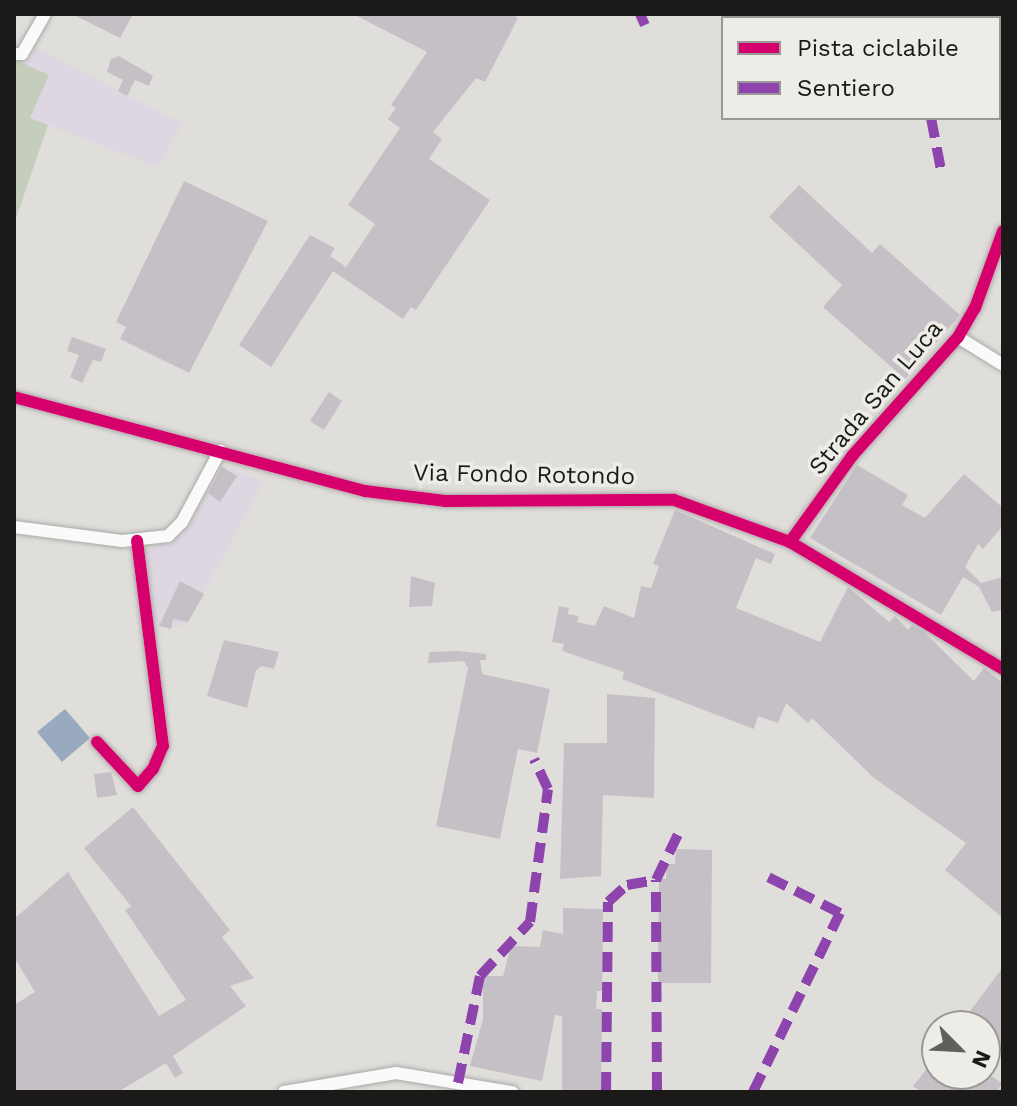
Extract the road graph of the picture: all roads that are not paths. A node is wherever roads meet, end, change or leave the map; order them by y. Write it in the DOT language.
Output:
graph roads {
  1 [pos="45,14"];
  2 [pos="14,54"];
  3 [pos="1003,231"];
  4 [pos="958,337"];
  5 [pos="1003,365"];
  6 [pos="14,397"];
  7 [pos="220,451"];
  8 [pos="14,527"];
  9 [pos="137,541"];
  10 [pos="790,542"];
  11 [pos="1003,669"];
  12 [pos="97,742"];
  13 [pos="284,1092"];
  14 [pos="512,1092"];
  1 -- 2 [label="street"];
  3 -- 4 [label="street, Strada San Luca"];
  4 -- 5 [label="street"];
  4 -- 10 [label="street, Strada San Luca"];
  6 -- 7 [label="street, Via Fondo Rotondo"];
  7 -- 9 [label="street"];
  7 -- 10 [label="street, Via Fondo Rotondo"];
  8 -- 9 [label="street"];
  9 -- 12 [label="street"];
  10 -- 11 [label="street, Via Fondo Rotondo"];
  13 -- 14 [label="street"];
}
